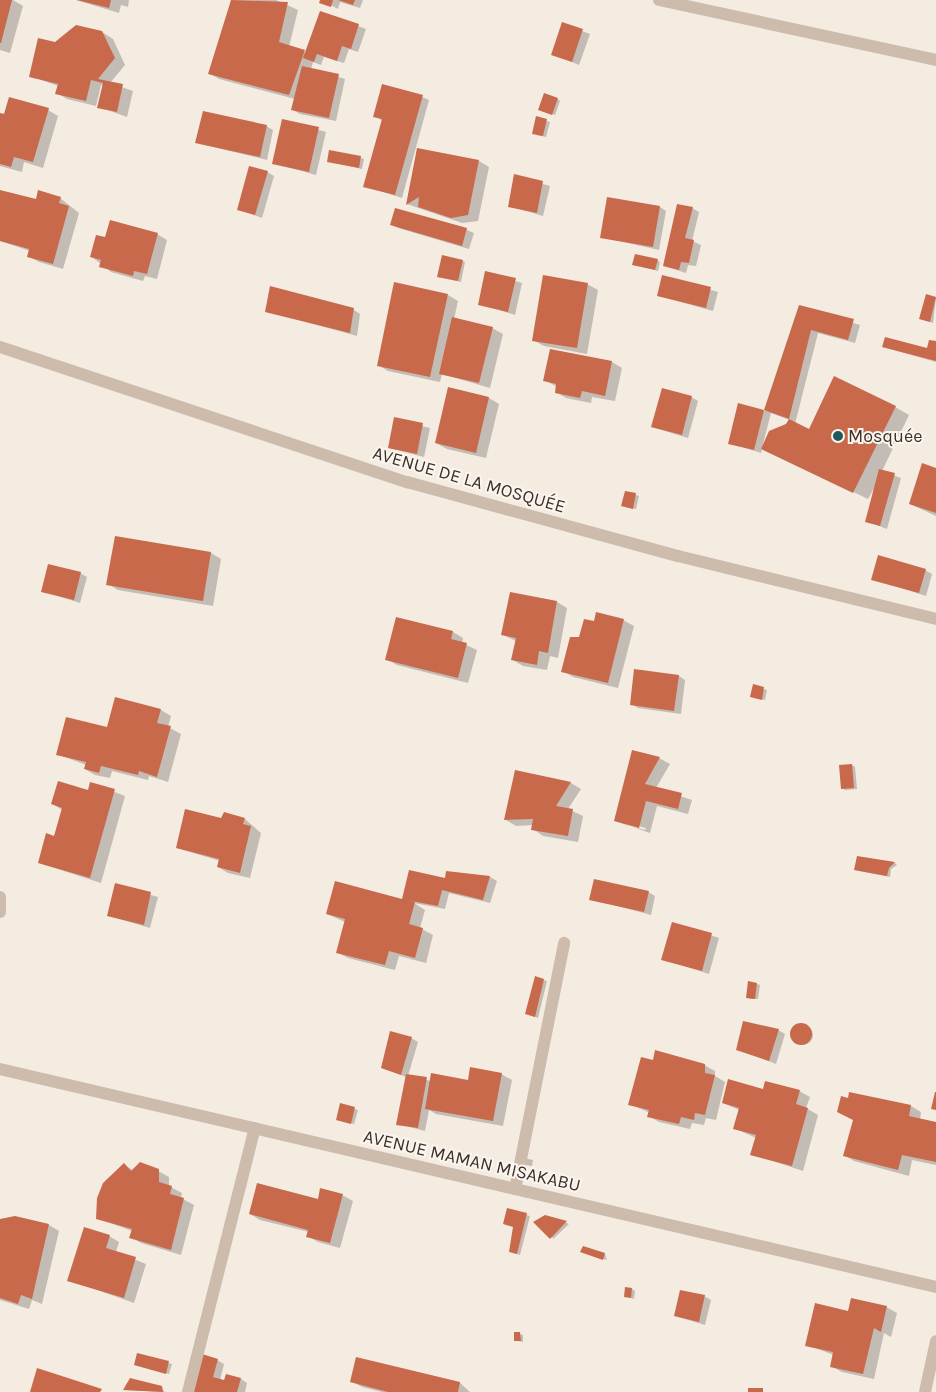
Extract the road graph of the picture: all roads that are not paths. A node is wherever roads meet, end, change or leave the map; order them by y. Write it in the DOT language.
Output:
graph roads {
  1 [pos="659,0"];
  2 [pos="936,60"];
  3 [pos="0,347"];
  4 [pos="936,619"];
  5 [pos="0,897"];
  6 [pos="0,912"];
  7 [pos="564,943"];
  8 [pos="0,1069"];
  9 [pos="255,1128"];
  10 [pos="516,1189"];
  11 [pos="936,1287"];
  12 [pos="936,1341"];
  13 [pos="188,1392"];
  14 [pos="925,1392"];
  1 -- 2 [label="street"];
  3 -- 4 [label="street, AVENUE DE LA MOSQUÉE"];
  5 -- 6 [label="street"];
  7 -- 10 [label="street"];
  8 -- 9 [label="street, AVENUE MAMAN MISAKABU"];
  9 -- 10 [label="street, AVENUE MAMAN MISAKABU"];
  9 -- 13 [label="street"];
  10 -- 11 [label="street, AVENUE MAMAN MISAKABU"];
  12 -- 14 [label="street"];
}
